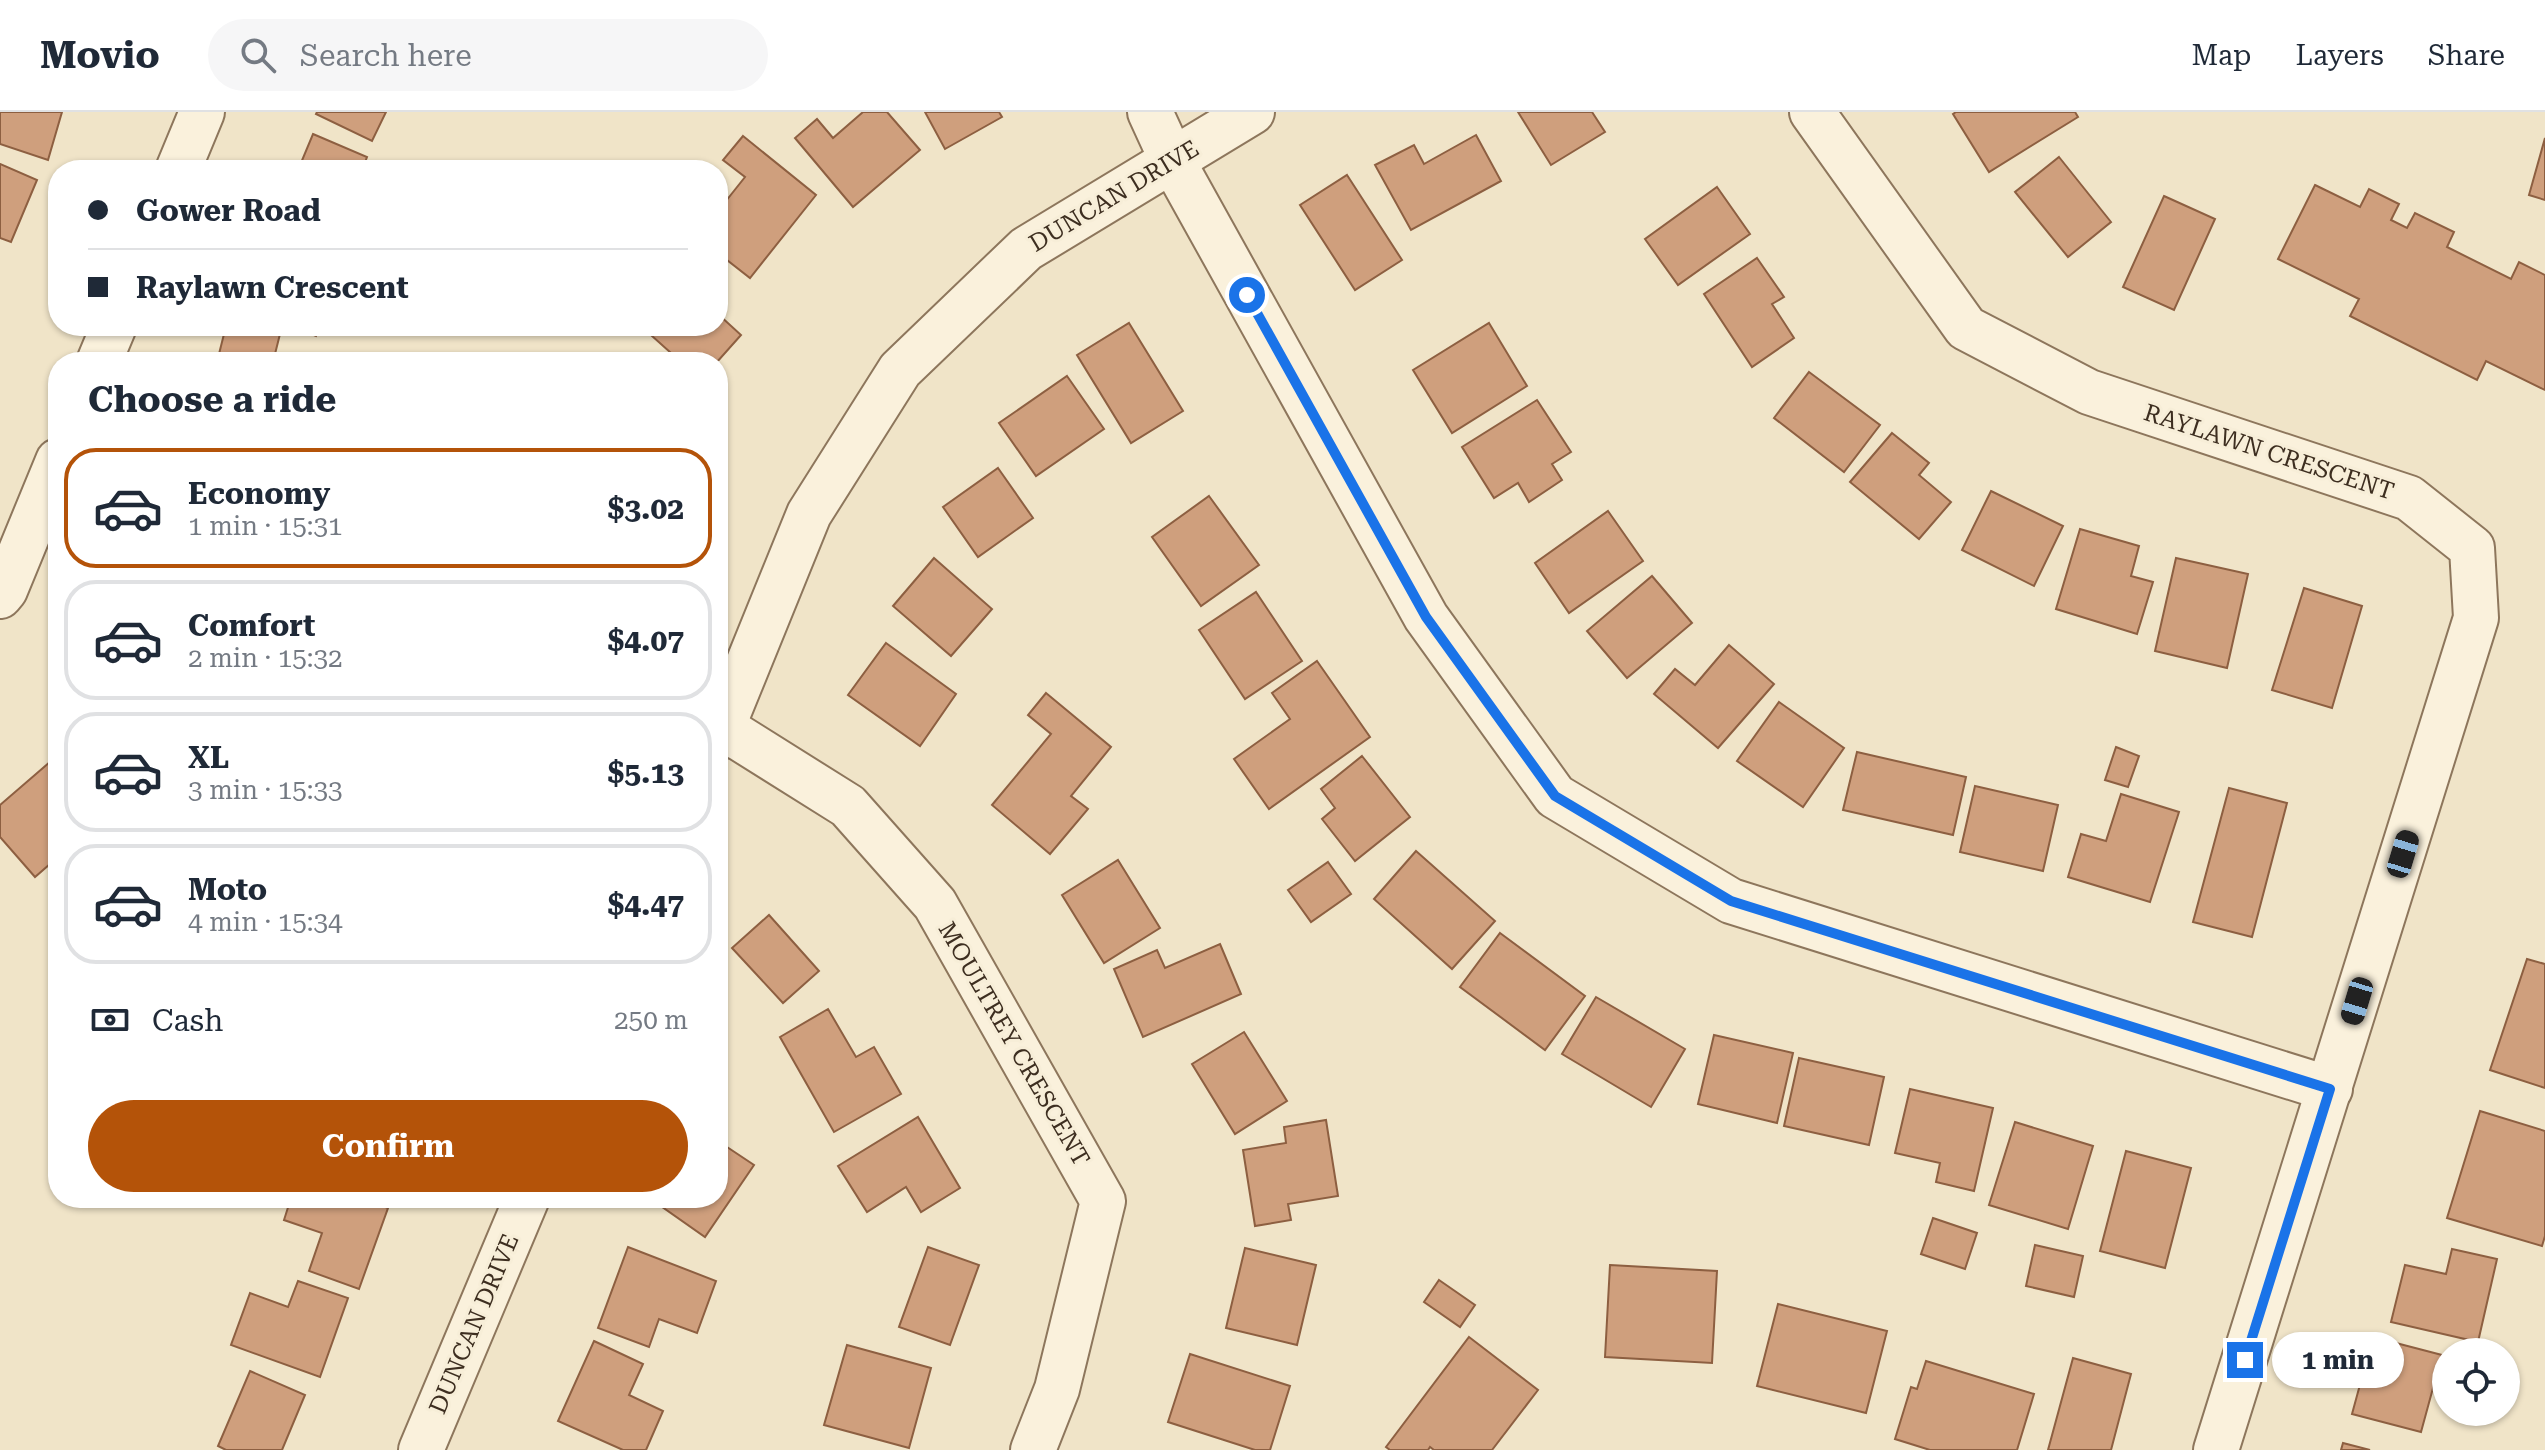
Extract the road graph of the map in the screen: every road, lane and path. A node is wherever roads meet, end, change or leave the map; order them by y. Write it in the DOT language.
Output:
graph roads {
  1 [pos="202,112"];
  2 [pos="1150,112"];
  3 [pos="1252,112"];
  4 [pos="1812,112"];
  5 [pos="182,160"];
  6 [pos="1172,160"];
  7 [pos="48,485"];
  8 [pos="0,596"];
  9 [pos="728,713"];
  10 [pos="728,738"];
  11 [pos="2330,1089"];
  12 [pos="523,1208"];
  13 [pos="421,1450"];
  14 [pos="1033,1450"];
  15 [pos="2216,1450"];
  1 -- 5 [label="street"];
  2 -- 6 [label="street"];
  3 -- 6 [label="street, DUNCAN DRIVE"];
  4 -- 11 [label="street, RAYLAWN CRESCENT"];
  6 -- 9 [label="street, DUNCAN DRIVE"];
  6 -- 11 [label="street"];
  7 -- 8 [label="street"];
  10 -- 14 [label="street, MOULTREY CRESCENT"];
  11 -- 15 [label="street, RAYLAWN CRESCENT"];
  12 -- 13 [label="street, DUNCAN DRIVE"];
}
